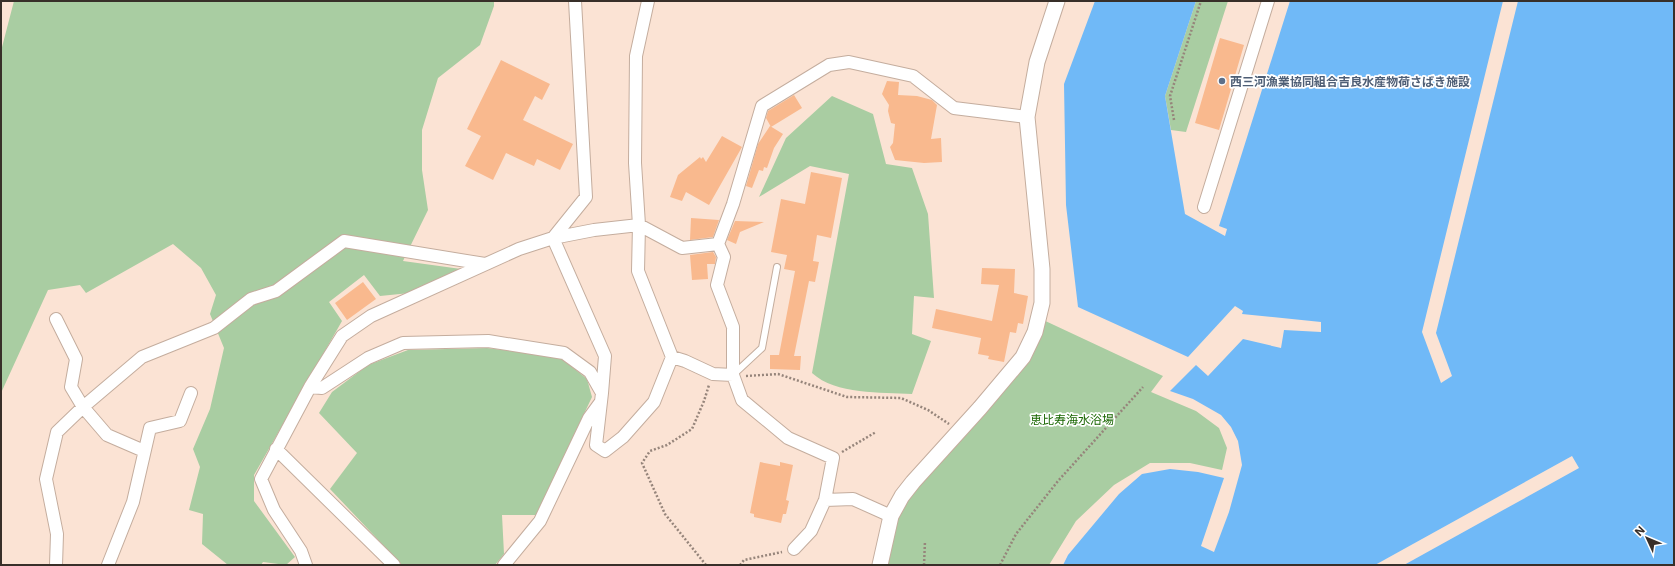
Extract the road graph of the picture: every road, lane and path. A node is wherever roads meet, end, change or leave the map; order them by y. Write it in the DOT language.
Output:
graph roads {
  1 [pos="575,1"];
  2 [pos="648,1"];
  3 [pos="1057,1"];
  4 [pos="1201,1"];
  5 [pos="1268,1"];
  6 [pos="1027,117"];
  7 [pos="1174,120"];
  8 [pos="1204,207"];
  9 [pos="639,225"];
  10 [pos="553,238"];
  11 [pos="718,244"];
  12 [pos="485,264"];
  13 [pos="777,267"];
  14 [pos="56,319"];
  15 [pos="672,357"];
  16 [pos="713,374"];
  17 [pos="733,379"];
  18 [pos="310,387"];
  19 [pos="1143,387"];
  20 [pos="191,393"];
  21 [pos="602,397"];
  22 [pos="83,407"];
  23 [pos="959,431"];
  24 [pos="876,432"];
  25 [pos="276,450"];
  26 [pos="144,451"];
  27 [pos="833,458"];
  28 [pos="825,500"];
  29 [pos="892,516"];
  30 [pos="925,541"];
  31 [pos="794,549"];
  32 [pos="56,565"];
  33 [pos="108,565"];
  34 [pos="306,565"];
  35 [pos="394,565"];
  36 [pos="504,565"];
  37 [pos="706,565"];
  38 [pos="740,565"];
  39 [pos="880,565"];
  40 [pos="924,565"];
  41 [pos="1000,565"];
  1 -- 10 [label="street"];
  2 -- 9 [label="street"];
  3 -- 6 [label="street"];
  4 -- 7 [label="path"];
  5 -- 8 [label="street"];
  6 -- 11 [label="street"];
  6 -- 23 [label="street"];
  9 -- 10 [label="street"];
  9 -- 11 [label="street"];
  9 -- 15 [label="street"];
  10 -- 12 [label="street"];
  10 -- 21 [label="street"];
  11 -- 17 [label="street"];
  12 -- 18 [label="street"];
  12 -- 22 [label="street"];
  13 -- 17 [label="lane"];
  14 -- 22 [label="street"];
  15 -- 16 [label="street"];
  15 -- 21 [label="street"];
  16 -- 17 [label="street"];
  16 -- 37 [label="path"];
  17 -- 23 [label="path"];
  17 -- 27 [label="street"];
  18 -- 21 [label="street"];
  18 -- 25 [label="street"];
  19 -- 41 [label="path"];
  20 -- 26 [label="street"];
  21 -- 36 [label="street"];
  22 -- 26 [label="street"];
  22 -- 32 [label="street"];
  23 -- 29 [label="street"];
  24 -- 27 [label="path"];
  25 -- 34 [label="street"];
  25 -- 35 [label="street"];
  26 -- 33 [label="street"];
  27 -- 28 [label="street"];
  28 -- 29 [label="street"];
  28 -- 31 [label="street"];
  29 -- 39 [label="street"];
  30 -- 40 [label="path"];
  31 -- 38 [label="path"];
}
